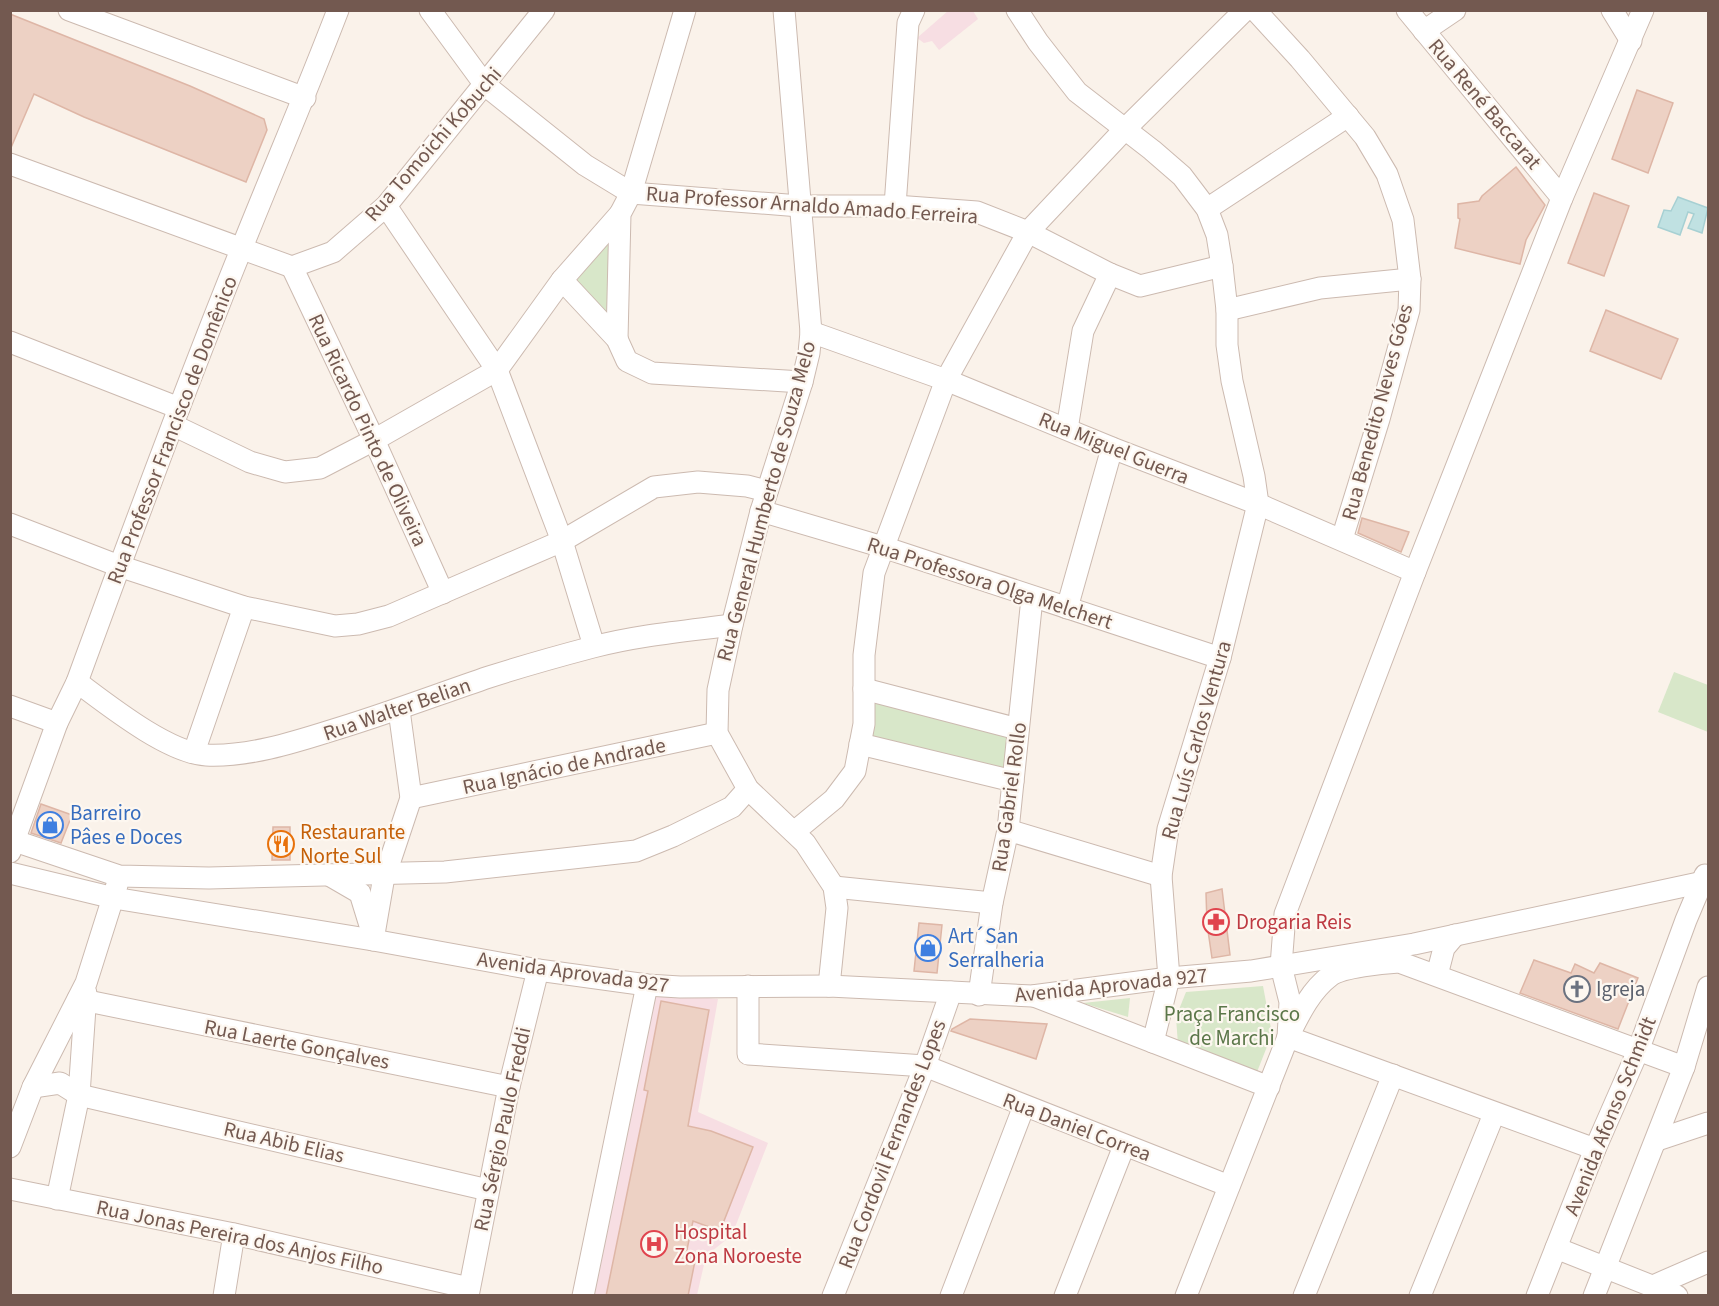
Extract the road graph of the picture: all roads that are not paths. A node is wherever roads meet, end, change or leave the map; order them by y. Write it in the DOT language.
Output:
graph roads {
  1 [pos="69,10"];
  2 [pos="338,10"];
  3 [pos="430,10"];
  4 [pos="544,10"];
  5 [pos="685,10"];
  6 [pos="784,10"];
  7 [pos="914,10"];
  8 [pos="1245,10"];
  9 [pos="1255,10"];
  10 [pos="1407,10"];
  11 [pos="1455,10"];
  12 [pos="1612,10"];
  13 [pos="1643,10"];
  14 [pos="1026,13"];
  15 [pos="1424,31"];
  16 [pos="1631,41"];
  17 [pos="485,85"];
  18 [pos="305,98"];
  19 [pos="1348,116"];
  20 [pos="1125,129"];
  21 [pos="10,164"];
  22 [pos="631,193"];
  23 [pos="1562,198"];
  24 [pos="386,206"];
  25 [pos="800,206"];
  26 [pos="895,206"];
  27 [pos="1207,209"];
  28 [pos="620,214"];
  29 [pos="1028,232"];
  30 [pos="241,249"];
  31 [pos="1222,266"];
  32 [pos="292,267"];
  33 [pos="1110,274"];
  34 [pos="1410,279"];
  35 [pos="562,280"];
  36 [pos="1227,310"];
  37 [pos="811,332"];
  38 [pos="617,339"];
  39 [pos="10,342"];
  40 [pos="496,370"];
  41 [pos="946,380"];
  42 [pos="802,382"];
  43 [pos="176,416"];
  44 [pos="1067,429"];
  45 [pos="374,440"];
  46 [pos="1112,448"];
  47 [pos="764,501"];
  48 [pos="1258,504"];
  49 [pos="10,524"];
  50 [pos="1342,539"];
  51 [pos="562,541"];
  52 [pos="883,548"];
  53 [pos="119,566"];
  54 [pos="1414,572"];
  55 [pos="443,593"];
  56 [pos="1032,598"];
  57 [pos="244,607"];
  58 [pos="1067,608"];
  59 [pos="732,625"];
  60 [pos="594,646"];
  61 [pos="1220,658"];
  62 [pos="77,682"];
  63 [pos="864,689"];
  64 [pos="10,706"];
  65 [pos="399,710"];
  66 [pos="57,723"];
  67 [pos="1018,729"];
  68 [pos="717,733"];
  69 [pos="860,744"];
  70 [pos="194,752"];
  71 [pos="1013,781"];
  72 [pos="748,789"];
  73 [pos="411,798"];
  74 [pos="1008,830"];
  75 [pos="794,832"];
  76 [pos="13,846"];
  77 [pos="10,873"];
  78 [pos="387,873"];
  79 [pos="326,874"];
  80 [pos="119,876"];
  81 [pos="1161,876"];
  82 [pos="1706,878"];
  83 [pos="834,887"];
  84 [pos="114,897"];
  85 [pos="992,903"];
  86 [pos="1455,935"];
  87 [pos="374,939"];
  88 [pos="1281,966"];
  89 [pos="538,970"];
  90 [pos="1437,975"];
  91 [pos="1169,978"];
  92 [pos="647,985"];
  93 [pos="748,986"];
  94 [pos="829,986"];
  95 [pos="1708,987"];
  96 [pos="951,992"];
  97 [pos="83,995"];
  98 [pos="979,995"];
  99 [pos="1032,996"];
  100 [pos="1288,1037"];
  101 [pos="1153,1042"];
  102 [pos="1638,1051"];
  103 [pos="925,1066"];
  104 [pos="1684,1067"];
  105 [pos="1393,1074"];
  106 [pos="33,1087"];
  107 [pos="509,1087"];
  108 [pos="1269,1087"];
  109 [pos="79,1095"];
  110 [pos="1024,1106"];
  111 [pos="1494,1114"];
  112 [pos="1708,1123"];
  113 [pos="1657,1140"];
  114 [pos="10,1146"];
  115 [pos="1124,1146"];
  116 [pos="1595,1149"];
  117 [pos="1229,1186"];
  118 [pos="10,1189"];
  119 [pos="488,1190"];
  120 [pos="57,1198"];
  121 [pos="234,1234"];
  122 [pos="1556,1248"];
  123 [pos="1708,1262"];
  124 [pos="1605,1268"];
  125 [pos="1653,1286"];
  126 [pos="469,1292"];
  127 [pos="224,1296"];
  128 [pos="583,1296"];
  129 [pos="833,1296"];
  130 [pos="951,1296"];
  131 [pos="1065,1296"];
  132 [pos="1186,1296"];
  133 [pos="1304,1296"];
  134 [pos="1420,1296"];
  135 [pos="1537,1296"];
  136 [pos="1594,1296"];
  137 [pos="1677,1296"];
  1 -- 18 [label="street"];
  2 -- 18 [label="street, Rua Professor Francisco de Domênico"];
  3 -- 17 [label="street, Rua Professor Arnaldo Amado Ferreira"];
  4 -- 17 [label="street, Rua Tomoichi Kobuchi"];
  5 -- 22 [label="street"];
  6 -- 25 [label="street, Rua General Humberto de Souza Melo"];
  7 -- 26 [label="street"];
  8 -- 20 [label="street"];
  9 -- 19 [label="street, Rua Benedito Neves Góes"];
  10 -- 15 [label="street, Rua René Baccarat"];
  11 -- 15 [label="street"];
  12 -- 16 [label="street"];
  13 -- 16 [label="street"];
  14 -- 20 [label="street"];
  15 -- 23 [label="street, Rua René Baccarat"];
  16 -- 23 [label="street"];
  17 -- 22 [label="street, Rua Professor Arnaldo Amado Ferreira"];
  17 -- 24 [label="street, Rua Tomoichi Kobuchi"];
  18 -- 30 [label="street, Rua Professor Francisco de Domênico"];
  19 -- 27 [label="street"];
  19 -- 34 [label="street, Rua Benedito Neves Góes"];
  20 -- 27 [label="street"];
  20 -- 29 [label="street"];
  21 -- 30 [label="street"];
  22 -- 25 [label="street, Rua Professor Arnaldo Amado Ferreira"];
  22 -- 28 [label="street"];
  23 -- 54 [label="street"];
  24 -- 32 [label="street, Rua Tomoichi Kobuchi"];
  24 -- 40 [label="street"];
  25 -- 26 [label="street, Rua Professor Arnaldo Amado Ferreira"];
  25 -- 37 [label="street, Rua General Humberto de Souza Melo"];
  26 -- 29 [label="street, Rua Professor Arnaldo Amado Ferreira"];
  27 -- 31 [label="street"];
  28 -- 35 [label="street"];
  28 -- 38 [label="street"];
  29 -- 33 [label="street, Rua Professor Arnaldo Amado Ferreira"];
  29 -- 41 [label="street"];
  30 -- 32 [label="street"];
  30 -- 43 [label="street, Rua Professor Francisco de Domênico"];
  31 -- 33 [label="street, Rua Professor Arnaldo Amado Ferreira"];
  31 -- 36 [label="street"];
  32 -- 45 [label="street, Rua Ricardo Pinto de Oliveira"];
  33 -- 44 [label="street"];
  34 -- 36 [label="street"];
  34 -- 50 [label="street, Rua Benedito Neves Góes"];
  35 -- 38 [label="street"];
  35 -- 40 [label="street"];
  36 -- 48 [label="street"];
  37 -- 41 [label="street, Rua Miguel Guerra"];
  37 -- 42 [label="street, Rua General Humberto de Souza Melo"];
  38 -- 42 [label="street"];
  39 -- 43 [label="street"];
  40 -- 45 [label="street"];
  40 -- 51 [label="street"];
  41 -- 44 [label="street, Rua Miguel Guerra"];
  41 -- 52 [label="street"];
  42 -- 47 [label="street, Rua General Humberto de Souza Melo"];
  43 -- 45 [label="street"];
  43 -- 53 [label="street, Rua Professor Francisco de Domênico"];
  44 -- 46 [label="street, Rua Miguel Guerra"];
  45 -- 55 [label="street, Rua Ricardo Pinto de Oliveira"];
  46 -- 48 [label="street, Rua Miguel Guerra"];
  46 -- 58 [label="street"];
  47 -- 51 [label="street, Rua Professora Olga Melchert"];
  47 -- 52 [label="street, Rua Professora Olga Melchert"];
  47 -- 59 [label="street, Rua General Humberto de Souza Melo"];
  48 -- 50 [label="street, Rua Miguel Guerra"];
  48 -- 61 [label="street, Rua Luís Carlos Ventura"];
  49 -- 53 [label="street, Rua Professora Olga Melchert"];
  50 -- 54 [label="street, Rua Miguel Guerra"];
  51 -- 55 [label="street, Rua Professora Olga Melchert"];
  51 -- 60 [label="street"];
  52 -- 56 [label="street, Rua Professora Olga Melchert"];
  52 -- 63 [label="street"];
  53 -- 57 [label="street, Rua Professora Olga Melchert"];
  53 -- 62 [label="street, Rua Professor Francisco de Domênico"];
  54 -- 88 [label="street"];
  55 -- 57 [label="street, Rua Professora Olga Melchert"];
  56 -- 58 [label="street, Rua Professora Olga Melchert"];
  56 -- 67 [label="street, Rua Gabriel Rollo"];
  57 -- 70 [label="street"];
  58 -- 61 [label="street, Rua Professora Olga Melchert"];
  59 -- 60 [label="street, Rua Walter Belian"];
  59 -- 68 [label="street, Rua General Humberto de Souza Melo"];
  60 -- 65 [label="street, Rua Walter Belian"];
  61 -- 81 [label="street, Rua Luís Carlos Ventura"];
  62 -- 66 [label="street, Rua Professor Francisco de Domênico"];
  62 -- 70 [label="street, Rua Walter Belian"];
  63 -- 67 [label="street"];
  63 -- 69 [label="street"];
  64 -- 66 [label="street"];
  65 -- 70 [label="street, Rua Walter Belian"];
  65 -- 73 [label="street"];
  66 -- 76 [label="street, Rua Professor Francisco de Domênico"];
  67 -- 71 [label="street, Rua Gabriel Rollo"];
  68 -- 72 [label="street"];
  68 -- 73 [label="street, Rua Ignácio de Andrade"];
  69 -- 71 [label="street"];
  69 -- 75 [label="street"];
  71 -- 74 [label="street, Rua Gabriel Rollo"];
  72 -- 75 [label="street"];
  72 -- 78 [label="street"];
  73 -- 78 [label="street"];
  74 -- 81 [label="street"];
  74 -- 85 [label="street, Rua Gabriel Rollo"];
  75 -- 83 [label="street"];
  76 -- 80 [label="street"];
  77 -- 84 [label="street, Avenida Aprovada 927"];
  78 -- 79 [label="street"];
  78 -- 87 [label="street"];
  79 -- 80 [label="street"];
  79 -- 87 [label="street"];
  80 -- 84 [label="street"];
  81 -- 91 [label="street, Rua Luís Carlos Ventura"];
  82 -- 86 [label="street"];
  82 -- 102 [label="street, Avenida Afonso Schmidt"];
  83 -- 85 [label="street"];
  83 -- 94 [label="street"];
  84 -- 87 [label="street, Avenida Aprovada 927"];
  84 -- 97 [label="street"];
  85 -- 98 [label="street, Rua Gabriel Rollo"];
  86 -- 88 [label="street"];
  86 -- 90 [label="street"];
  87 -- 89 [label="street, Avenida Aprovada 927"];
  88 -- 91 [label="street, Avenida Aprovada 927"];
  88 -- 100 [label="street"];
  89 -- 92 [label="street, Avenida Aprovada 927"];
  89 -- 107 [label="street, Rua Sérgio Paulo Freddi"];
  90 -- 100 [label="street"];
  90 -- 102 [label="street"];
  91 -- 99 [label="street, Avenida Aprovada 927"];
  91 -- 101 [label="street"];
  92 -- 93 [label="street, Avenida Aprovada 927"];
  92 -- 128 [label="street"];
  93 -- 94 [label="street, Avenida Aprovada 927"];
  93 -- 103 [label="street, Rua Daniel Correa"];
  94 -- 96 [label="street, Avenida Aprovada 927"];
  95 -- 104 [label="street"];
  96 -- 98 [label="street, Avenida Aprovada 927"];
  96 -- 103 [label="street, Rua Cordovil Fernandes Lopes"];
  97 -- 106 [label="street"];
  97 -- 107 [label="street, Rua Laerte Gonçalves"];
  97 -- 109 [label="street"];
  98 -- 99 [label="street, Avenida Aprovada 927"];
  99 -- 101 [label="street"];
  100 -- 105 [label="street"];
  100 -- 108 [label="street"];
  101 -- 108 [label="street"];
  102 -- 104 [label="street"];
  102 -- 116 [label="street, Avenida Afonso Schmidt"];
  103 -- 110 [label="street, Rua Daniel Correa"];
  103 -- 129 [label="street, Rua Cordovil Fernandes Lopes"];
  104 -- 113 [label="street"];
  105 -- 111 [label="street"];
  105 -- 133 [label="street"];
  106 -- 109 [label="street, Rua Abib Elias"];
  106 -- 114 [label="street"];
  107 -- 119 [label="street, Rua Sérgio Paulo Freddi"];
  108 -- 117 [label="street"];
  109 -- 119 [label="street, Rua Abib Elias"];
  109 -- 120 [label="street"];
  110 -- 115 [label="street, Rua Daniel Correa"];
  110 -- 130 [label="street"];
  111 -- 116 [label="street"];
  111 -- 134 [label="street"];
  112 -- 113 [label="street"];
  113 -- 124 [label="street"];
  115 -- 117 [label="street, Rua Daniel Correa"];
  115 -- 131 [label="street"];
  116 -- 122 [label="street, Avenida Afonso Schmidt"];
  117 -- 132 [label="street"];
  118 -- 120 [label="street, Rua Jonas Pereira dos Anjos Filho"];
  119 -- 126 [label="street, Rua Sérgio Paulo Freddi"];
  120 -- 121 [label="street, Rua Jonas Pereira dos Anjos Filho"];
  121 -- 126 [label="street, Rua Jonas Pereira dos Anjos Filho"];
  121 -- 127 [label="street"];
  122 -- 124 [label="street"];
  122 -- 135 [label="street, Avenida Afonso Schmidt"];
  123 -- 125 [label="street"];
  124 -- 125 [label="street"];
  124 -- 136 [label="street"];
  125 -- 137 [label="street"];
}
